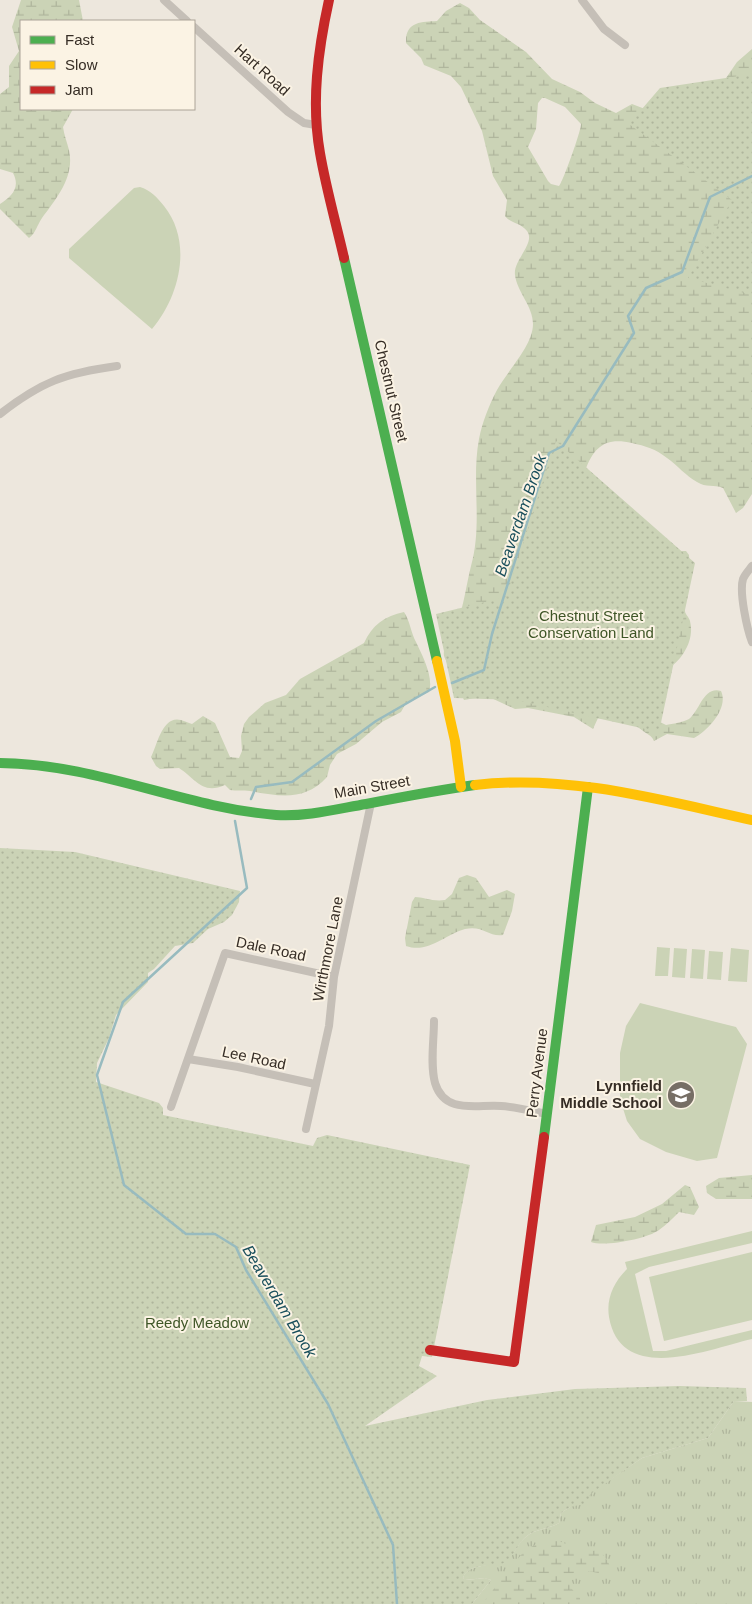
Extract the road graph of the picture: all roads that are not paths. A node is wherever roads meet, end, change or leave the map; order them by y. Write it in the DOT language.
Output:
graph roads {
  1 [pos="164,0"];
  2 [pos="329,0"];
  3 [pos="582,0"];
  4 [pos="186,20"];
  5 [pos="195,28"];
  6 [pos="625,45"];
  7 [pos="316,125"];
  8 [pos="117,366"];
  9 [pos="0,414"];
  10 [pos="752,566"];
  11 [pos="752,642"];
  12 [pos="0,763"];
  13 [pos="588,787"];
  14 [pos="462,788"];
  15 [pos="371,803"];
  16 [pos="752,820"];
  17 [pos="334,977"];
  18 [pos="434,1021"];
  19 [pos="188,1059"];
  20 [pos="315,1084"];
  21 [pos="171,1107"];
  22 [pos="547,1114"];
  23 [pos="306,1130"];
  24 [pos="430,1350"];
  1 -- 4 [label="street"];
  2 -- 7 [label="street, Chestnut Street"];
  3 -- 6 [label="street"];
  5 -- 7 [label="street, Hart Road"];
  7 -- 14 [label="street, Chestnut Street"];
  8 -- 9 [label="street"];
  10 -- 11 [label="street"];
  12 -- 15 [label="street, Main Street"];
  13 -- 14 [label="street, Main Street"];
  13 -- 16 [label="street, Main Street"];
  13 -- 22 [label="street, Perry Avenue"];
  14 -- 15 [label="street, Main Street"];
  15 -- 17 [label="street, Wirthmore Lane"];
  17 -- 19 [label="street, Dale Road"];
  17 -- 20 [label="street, Wirthmore Lane"];
  18 -- 22 [label="street"];
  19 -- 20 [label="street, Lee Road"];
  19 -- 21 [label="street"];
  20 -- 23 [label="street, Wirthmore Lane"];
  22 -- 24 [label="street, Perry Avenue"];
}
